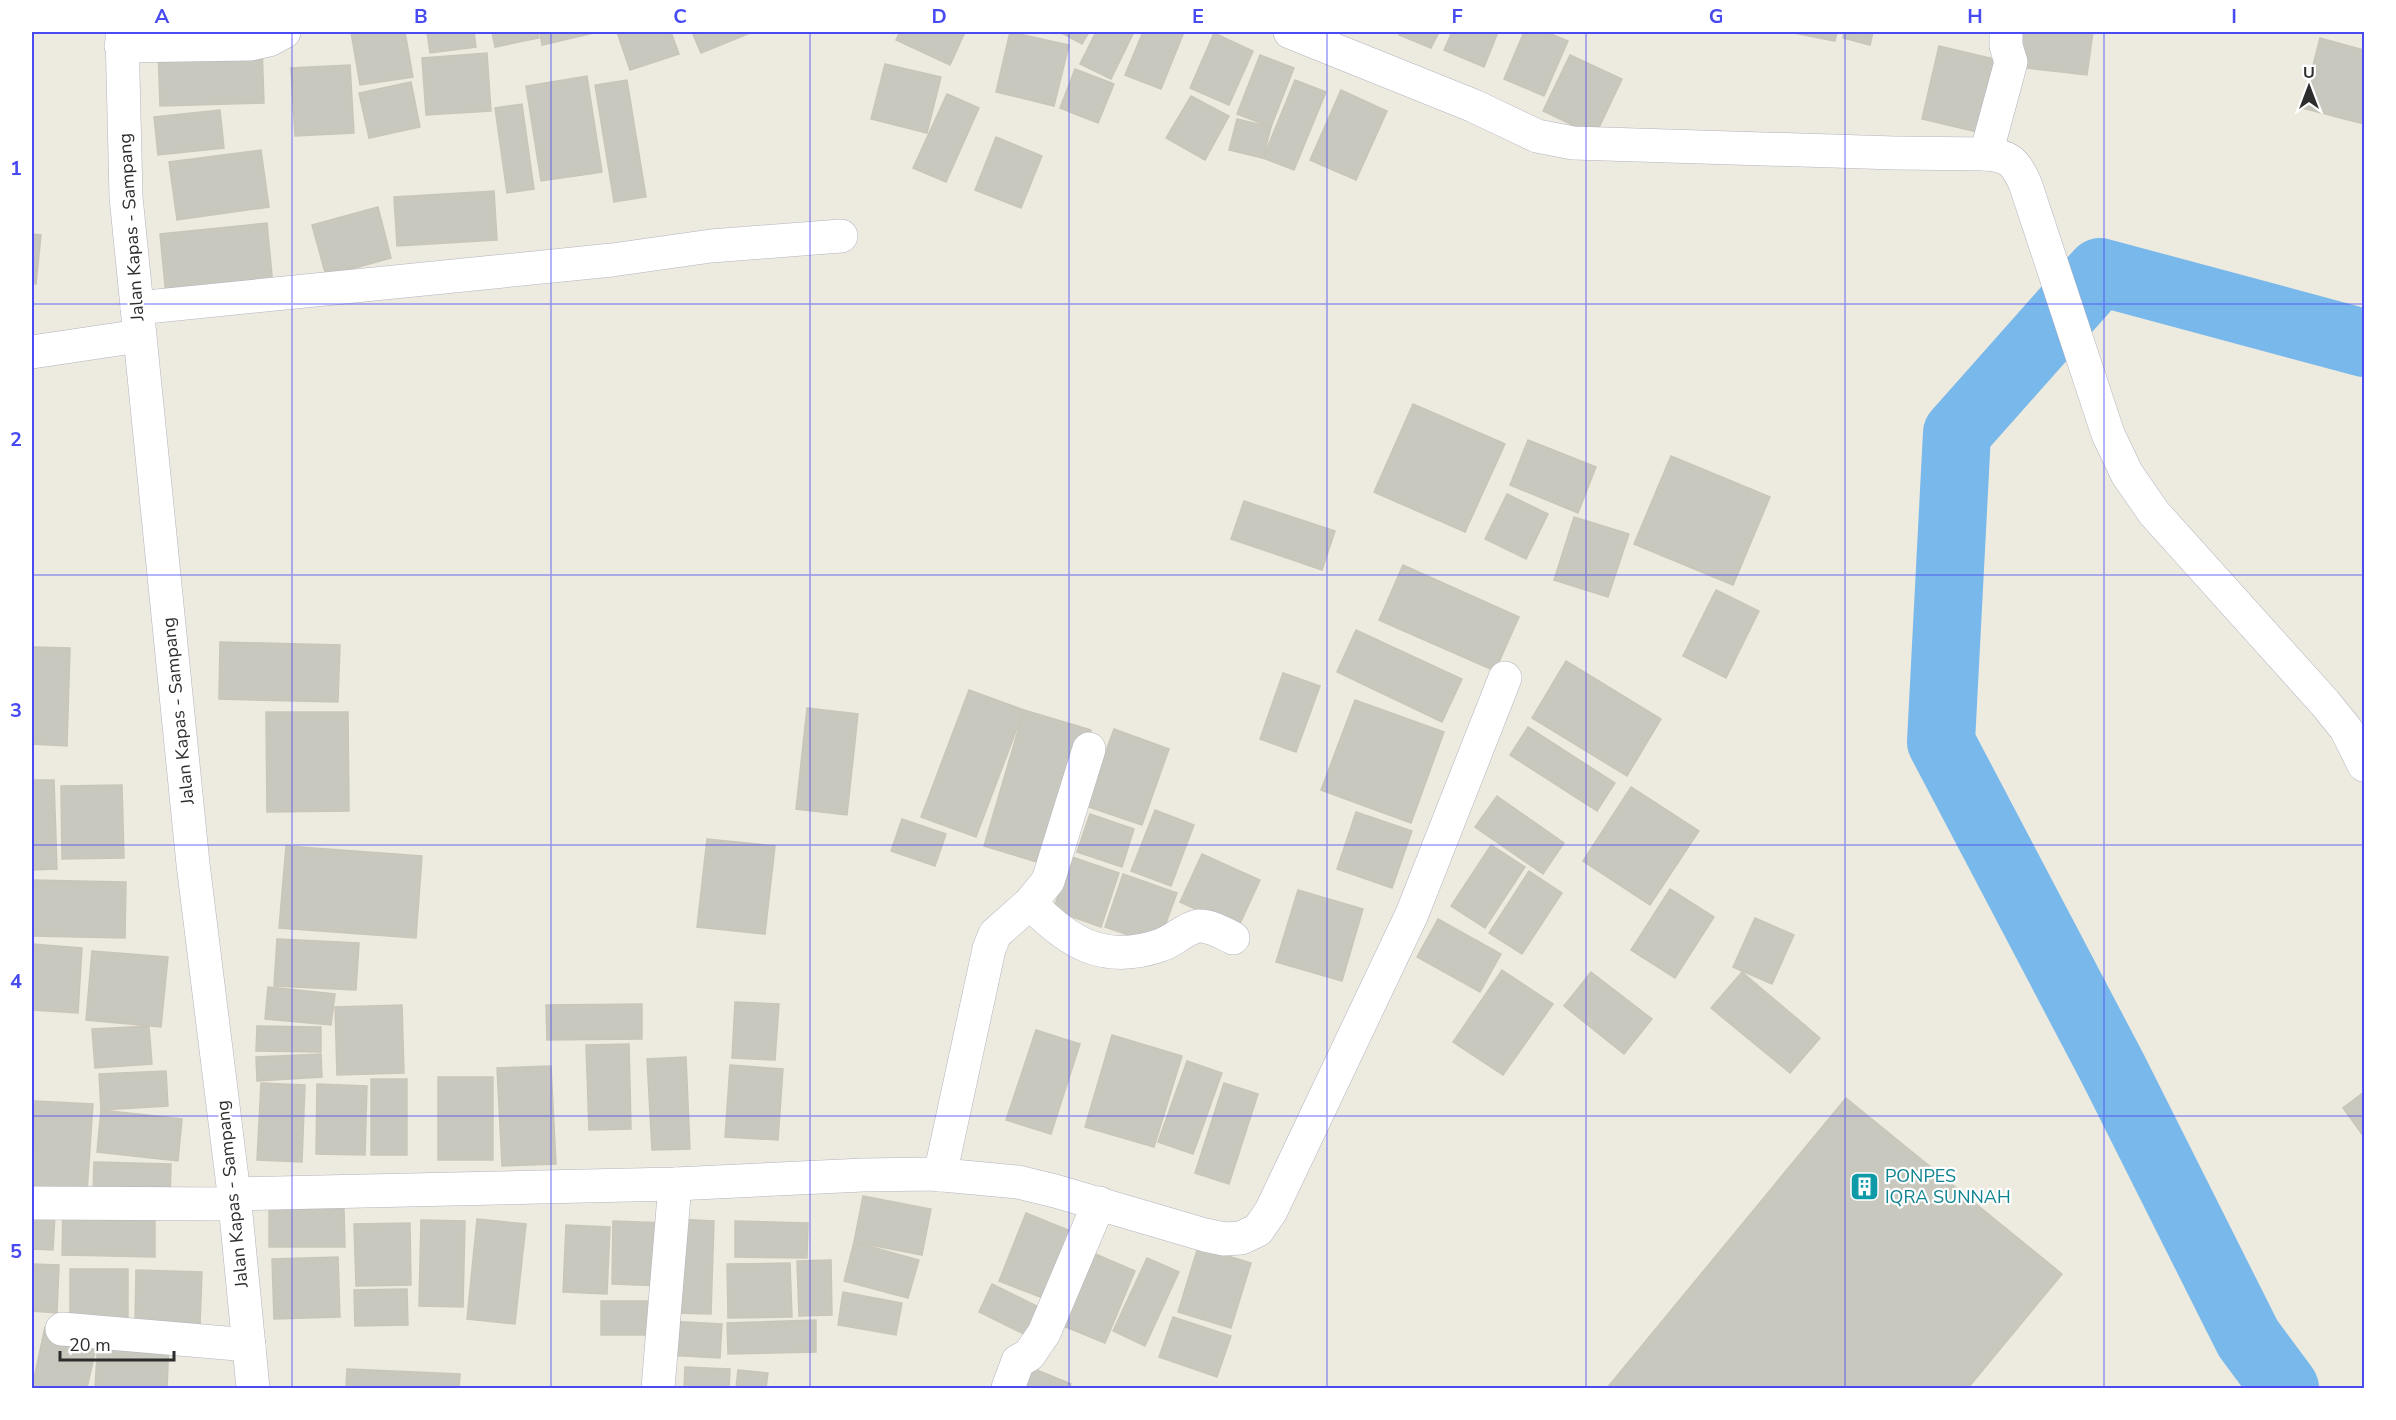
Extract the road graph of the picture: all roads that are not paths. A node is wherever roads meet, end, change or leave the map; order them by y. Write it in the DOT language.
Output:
graph roads {
  1 [pos="284,32"];
  2 [pos="1290,32"];
  3 [pos="2006,32"];
  4 [pos="121,39"];
  5 [pos="1986,154"];
  6 [pos="841,236"];
  7 [pos="138,322"];
  8 [pos="32,352"];
  9 [pos="1505,678"];
  10 [pos="1089,749"];
  11 [pos="2364,765"];
  12 [pos="1030,903"];
  13 [pos="1233,938"];
  14 [pos="940,1175"];
  15 [pos="675,1184"];
  16 [pos="234,1199"];
  17 [pos="32,1203"];
  18 [pos="1099,1203"];
  19 [pos="62,1329"];
  20 [pos="249,1345"];
  21 [pos="253,1389"];
  22 [pos="658,1389"];
  23 [pos="1008,1389"];
  1 -- 4 [label="street"];
  2 -- 5 [label="street"];
  3 -- 5 [label="street"];
  4 -- 7 [label="street, Jalan Kapas - Sampang"];
  5 -- 11 [label="street"];
  6 -- 7 [label="street"];
  7 -- 8 [label="street"];
  7 -- 16 [label="street, Jalan Kapas - Sampang"];
  9 -- 18 [label="street"];
  10 -- 12 [label="street"];
  12 -- 13 [label="street"];
  12 -- 14 [label="street"];
  14 -- 15 [label="street"];
  14 -- 18 [label="street"];
  15 -- 16 [label="street"];
  15 -- 22 [label="street"];
  16 -- 17 [label="street"];
  16 -- 20 [label="street, Jalan Kapas - Sampang"];
  18 -- 23 [label="street"];
  19 -- 20 [label="street"];
  20 -- 21 [label="street, Jalan Kapas - Sampang"];
}
